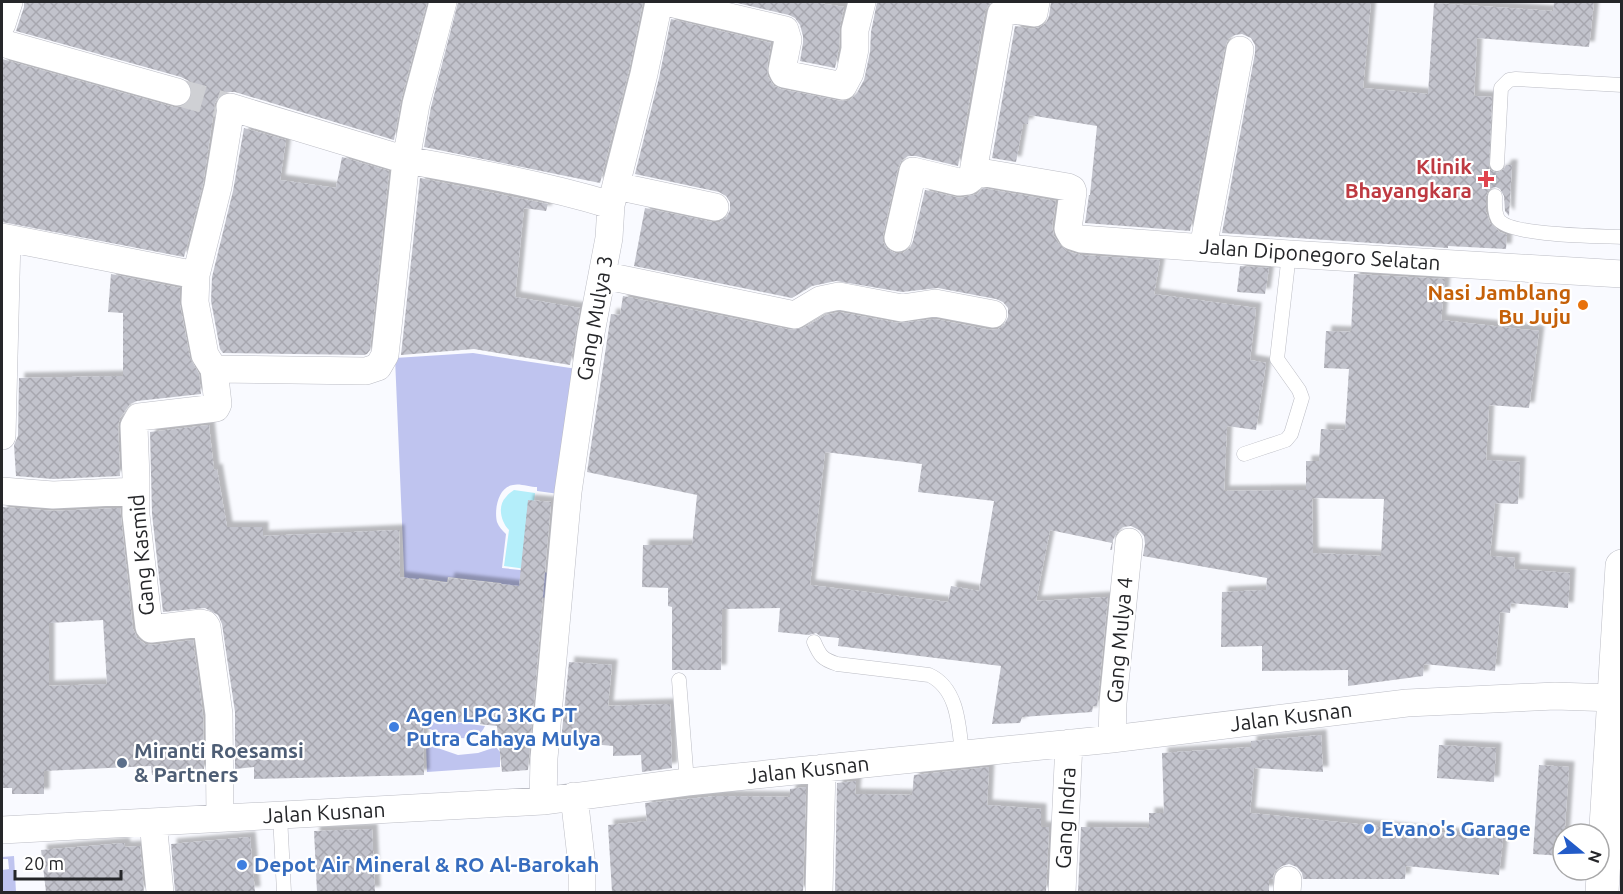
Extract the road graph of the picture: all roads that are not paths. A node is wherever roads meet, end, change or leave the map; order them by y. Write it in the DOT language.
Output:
graph roads {
  1 [pos="9,2"];
  2 [pos="443,2"];
  3 [pos="659,2"];
  4 [pos="666,2"];
  5 [pos="862,2"];
  6 [pos="1036,2"];
  7 [pos="2,24"];
  8 [pos="2,43"];
  9 [pos="1240,50"];
  10 [pos="1622,85"];
  11 [pos="177,92"];
  12 [pos="406,160"];
  13 [pos="1497,164"];
  14 [pos="974,171"];
  15 [pos="613,196"];
  16 [pos="1495,196"];
  17 [pos="715,207"];
  18 [pos="4,237"];
  19 [pos="1622,237"];
  20 [pos="898,238"];
  21 [pos="1203,248"];
  22 [pos="1289,254"];
  23 [pos="1622,274"];
  24 [pos="196,275"];
  25 [pos="602,275"];
  26 [pos="993,314"];
  27 [pos="214,369"];
  28 [pos="2,436"];
  29 [pos="1244,454"];
  30 [pos="2,491"];
  31 [pos="136,491"];
  32 [pos="1129,542"];
  33 [pos="1622,566"];
  34 [pos="814,642"];
  35 [pos="680,680"];
  36 [pos="1614,698"];
  37 [pos="1112,739"];
  38 [pos="1069,743"];
  39 [pos="961,746"];
  40 [pos="822,768"];
  41 [pos="687,773"];
  42 [pos="543,781"];
  43 [pos="574,796"];
  44 [pos="279,816"];
  45 [pos="220,818"];
  46 [pos="153,822"];
  47 [pos="2,830"];
  48 [pos="160,892"];
  49 [pos="284,892"];
  50 [pos="582,892"];
  51 [pos="819,892"];
  52 [pos="1062,892"];
  53 [pos="1602,892"];
  1 -- 7 [label="street"];
  2 -- 12 [label="street"];
  3 -- 15 [label="street, Gang Mulya 3"];
  4 -- 5 [label="street"];
  6 -- 14 [label="street"];
  8 -- 11 [label="street"];
  9 -- 21 [label="street"];
  10 -- 13 [label="lane"];
  12 -- 15 [label="street"];
  12 -- 24 [label="street"];
  12 -- 27 [label="street"];
  14 -- 20 [label="street"];
  14 -- 21 [label="street, Jalan Diponegoro Selatan"];
  15 -- 17 [label="street"];
  15 -- 25 [label="street, Gang Mulya 3"];
  16 -- 19 [label="lane"];
  18 -- 24 [label="street"];
  18 -- 28 [label="street"];
  21 -- 22 [label="street, Jalan Diponegoro Selatan"];
  22 -- 23 [label="street, Jalan Diponegoro Selatan"];
  22 -- 29 [label="lane"];
  24 -- 27 [label="street"];
  25 -- 26 [label="street"];
  25 -- 42 [label="street, Gang Mulya 3"];
  27 -- 31 [label="street, Gang Kasmid"];
  30 -- 31 [label="street"];
  31 -- 45 [label="street, Gang Kasmid"];
  32 -- 37 [label="street, Gang Mulya 4"];
  33 -- 36 [label="highway"];
  34 -- 39 [label="lane"];
  35 -- 41 [label="lane"];
  36 -- 37 [label="street, Jalan Kusnan"];
  36 -- 53 [label="highway"];
  37 -- 38 [label="street, Jalan Kusnan"];
  38 -- 39 [label="street, Jalan Kusnan"];
  38 -- 52 [label="street, Gang Indra"];
  39 -- 40 [label="street, Jalan Kusnan"];
  40 -- 41 [label="street, Jalan Kusnan"];
  40 -- 51 [label="street"];
  41 -- 43 [label="street, Jalan Kusnan"];
  42 -- 43 [label="street, Jalan Kusnan"];
  42 -- 44 [label="street, Jalan Kusnan"];
  43 -- 50 [label="street"];
  44 -- 45 [label="street, Jalan Kusnan"];
  44 -- 49 [label="lane"];
  45 -- 46 [label="street, Jalan Kusnan"];
  46 -- 47 [label="street, Jalan Kusnan"];
  46 -- 48 [label="street"];
}
